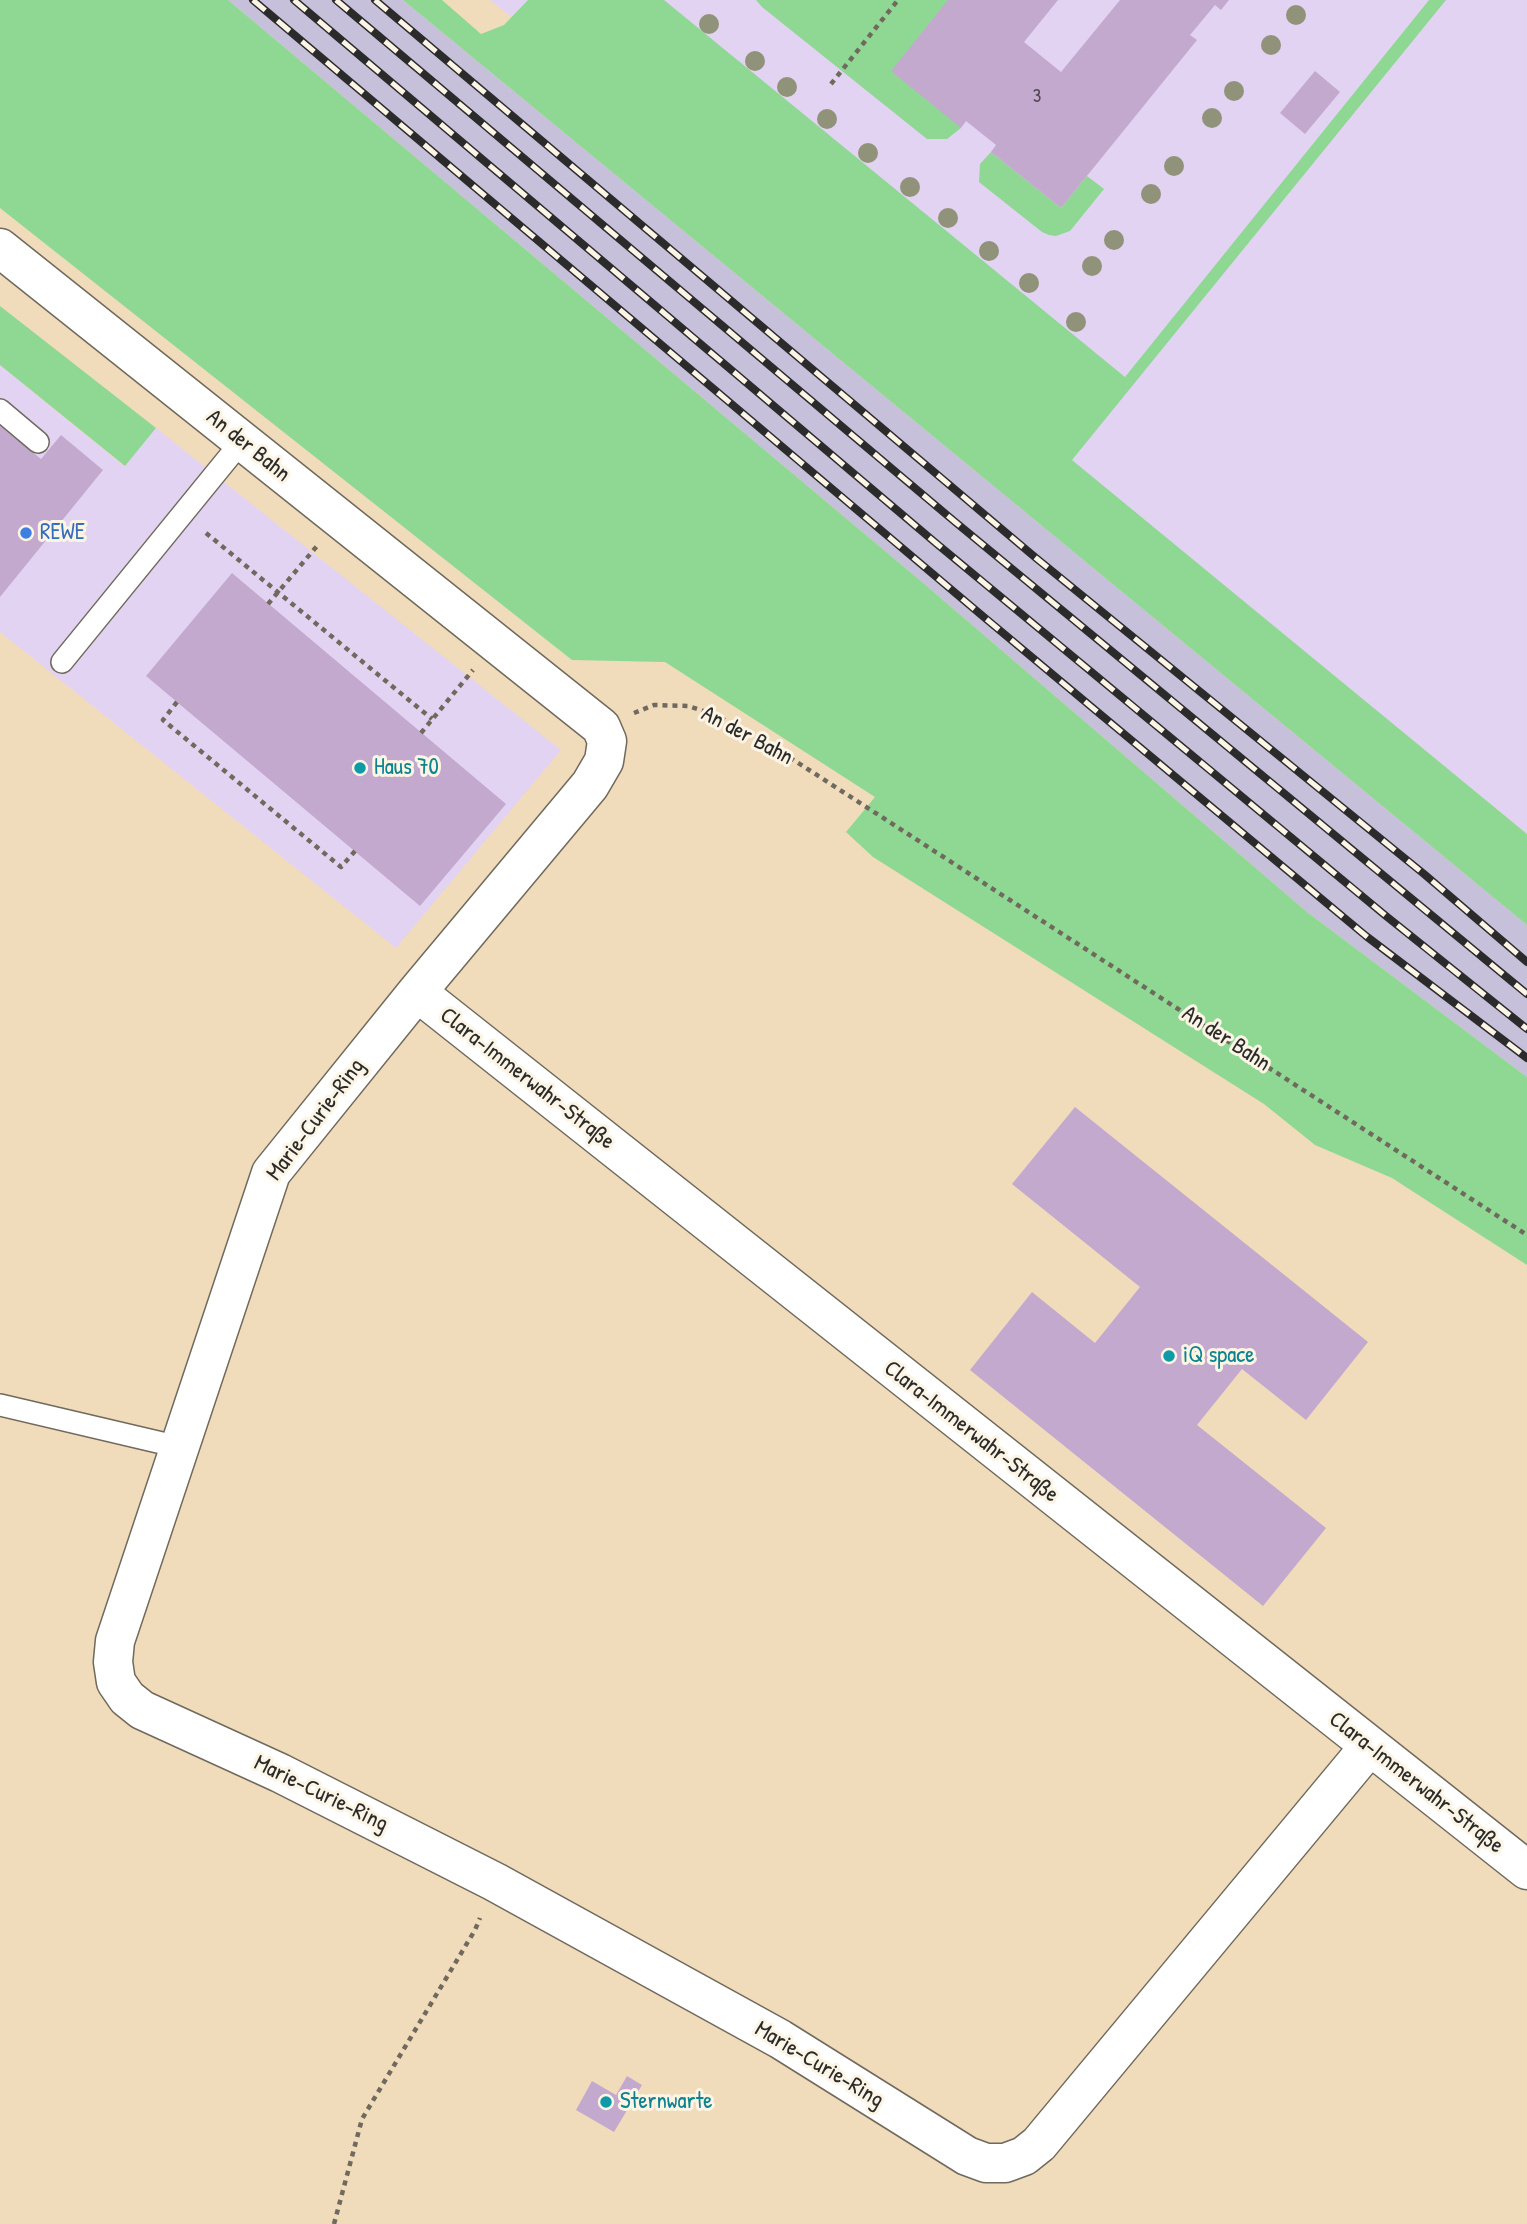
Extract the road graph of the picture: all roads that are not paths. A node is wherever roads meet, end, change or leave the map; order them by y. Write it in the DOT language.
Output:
graph roads {
  1 [pos="0,248"];
  2 [pos="0,410"];
  3 [pos="242,441"];
  4 [pos="38,442"];
  5 [pos="62,662"];
  6 [pos="601,727"];
  7 [pos="416,992"];
  8 [pos="0,1405"];
  9 [pos="179,1447"];
  10 [pos="1369,1746"];
  11 [pos="1527,1870"];
  1 -- 3 [label="street, An der Bahn"];
  2 -- 4 [label="lane"];
  3 -- 5 [label="lane"];
  3 -- 6 [label="street, An der Bahn"];
  6 -- 7 [label="street, Marie-Curie-Ring"];
  7 -- 9 [label="street, Marie-Curie-Ring"];
  7 -- 10 [label="street, Clara-Immerwahr-Straße"];
  8 -- 9 [label="lane"];
  9 -- 10 [label="street, Marie-Curie-Ring"];
  10 -- 11 [label="street, Clara-Immerwahr-Straße"];
}
